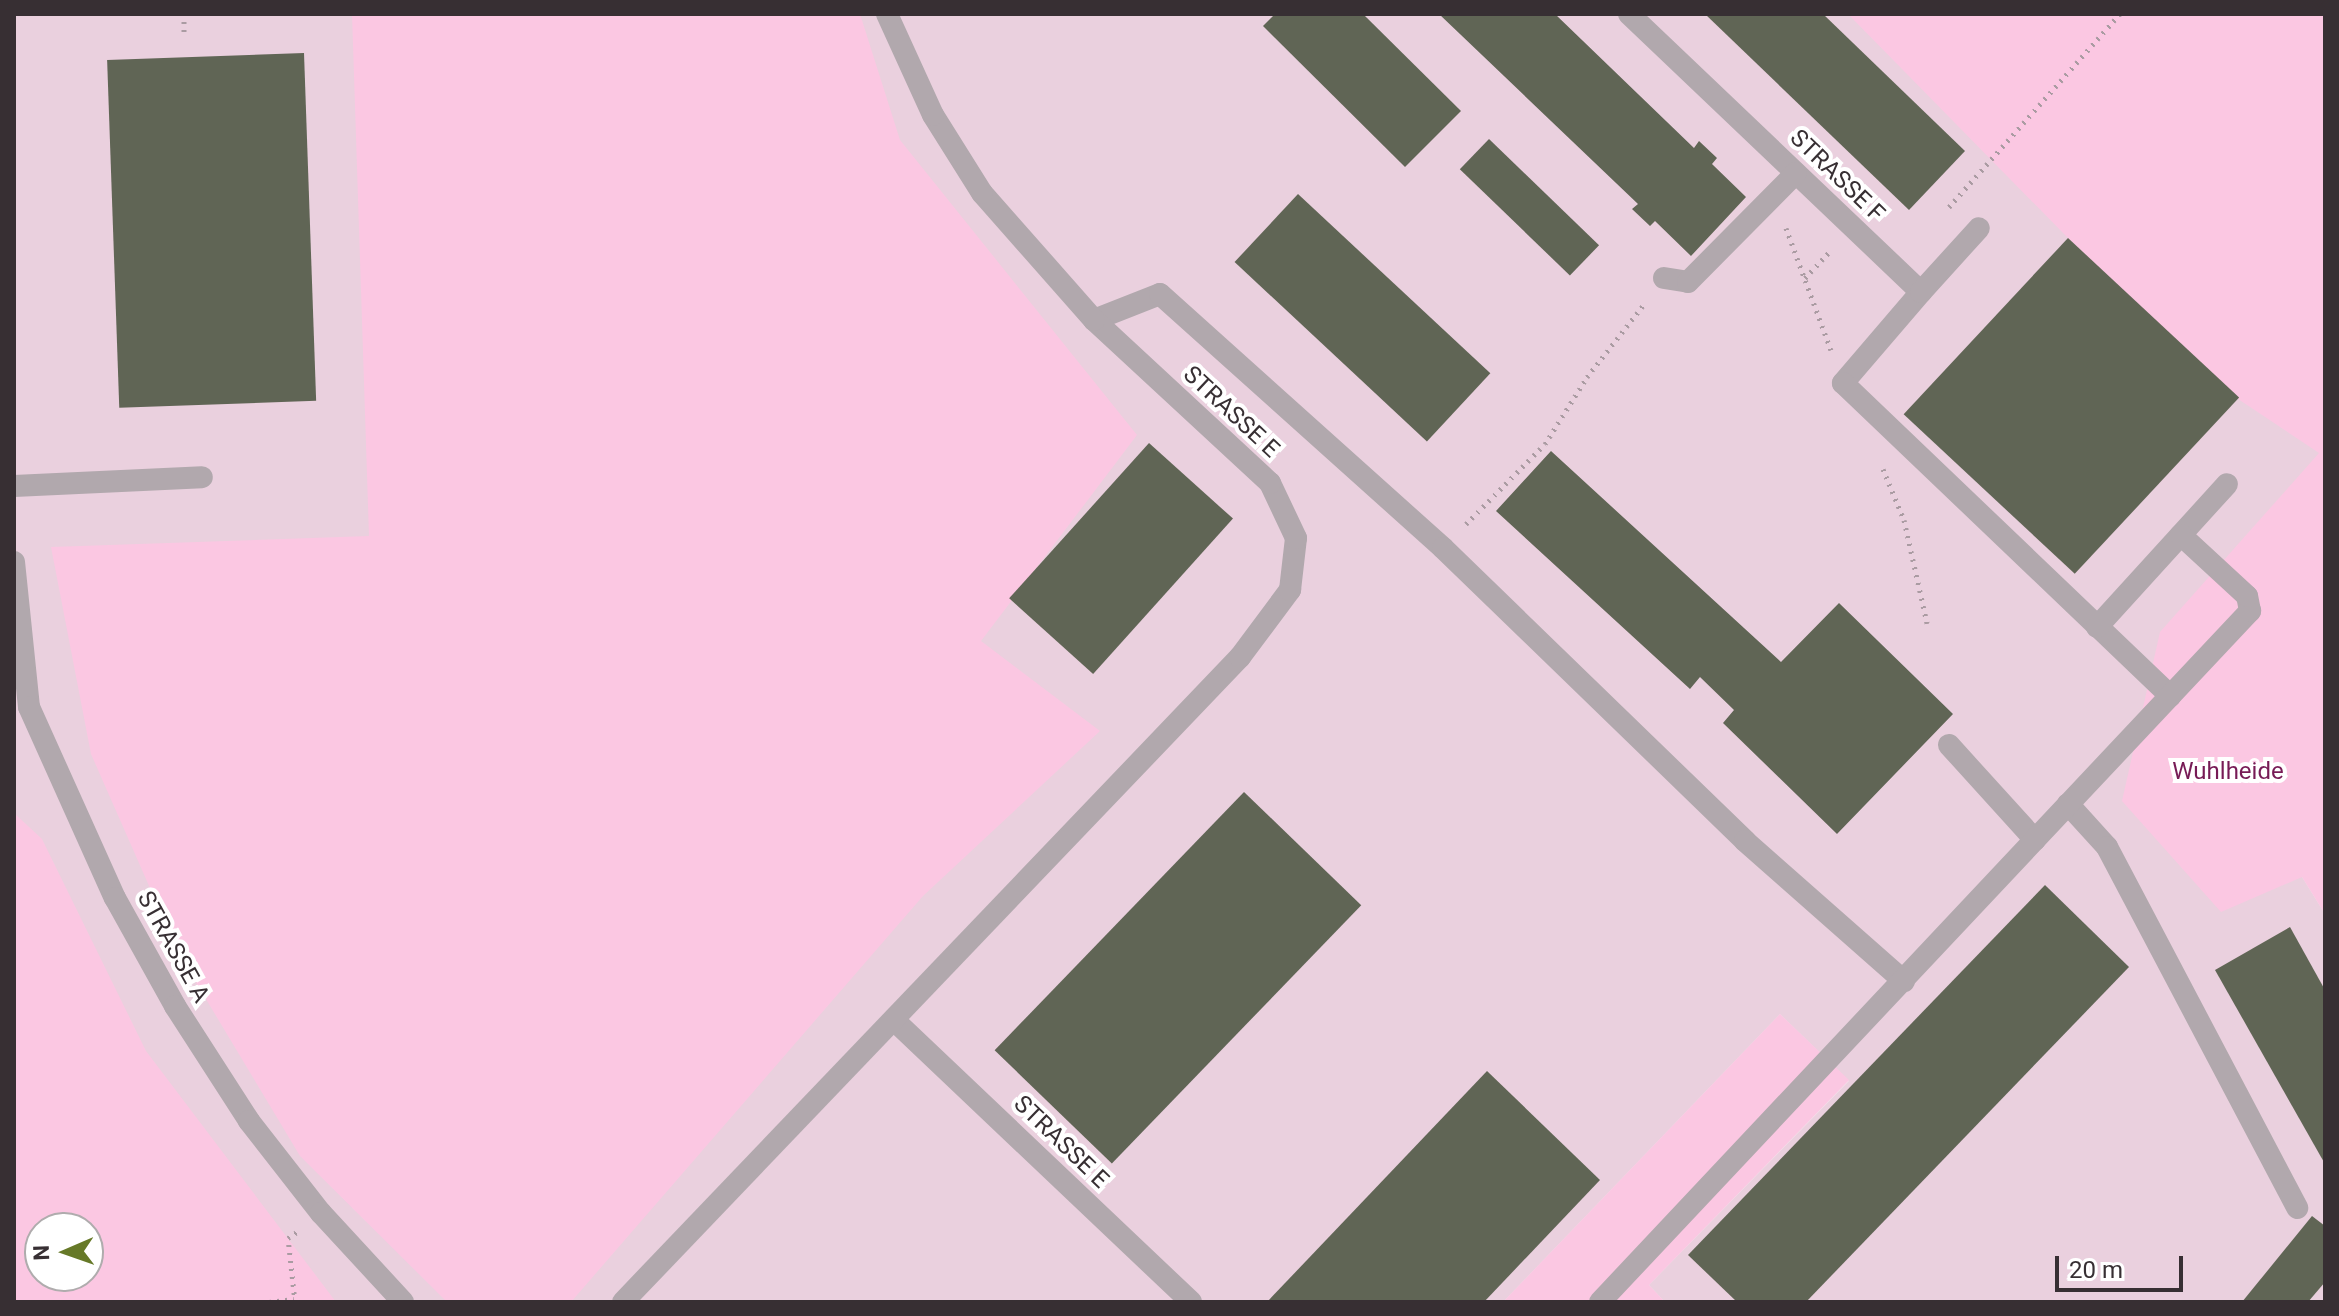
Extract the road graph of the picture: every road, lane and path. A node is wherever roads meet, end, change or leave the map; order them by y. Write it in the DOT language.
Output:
graph roads {
  1 [pos="184,14"];
  2 [pos="887,14"];
  3 [pos="1629,14"];
  4 [pos="2120,14"];
  5 [pos="184,34"];
  6 [pos="1796,173"];
  7 [pos="1774,197"];
  8 [pos="1947,210"];
  9 [pos="1979,228"];
  10 [pos="1664,278"];
  11 [pos="1921,292"];
  12 [pos="1094,320"];
  13 [pos="1843,383"];
  14 [pos="1878,455"];
  15 [pos="202,477"];
  16 [pos="2227,484"];
  17 [pos="14,486"];
  18 [pos="2181,535"];
  19 [pos="1443,548"];
  20 [pos="14,562"];
  21 [pos="1927,623"];
  22 [pos="2097,627"];
  23 [pos="2170,696"];
  24 [pos="22,709"];
  25 [pos="1949,745"];
  26 [pos="2068,804"];
  27 [pos="2035,840"];
  28 [pos="1904,981"];
  29 [pos="895,1021"];
  30 [pos="2297,1208"];
  31 [pos="321,1213"];
  32 [pos="295,1301"];
  33 [pos="269,1302"];
  34 [pos="403,1302"];
  35 [pos="623,1302"];
  36 [pos="1191,1302"];
  37 [pos="1600,1302"];
  1 -- 5 [label="path"];
  2 -- 12 [label="lane, STRASSE E"];
  3 -- 6 [label="lane, STRASSE F"];
  4 -- 8 [label="path"];
  6 -- 7 [label="lane"];
  6 -- 11 [label="lane, STRASSE F"];
  7 -- 10 [label="lane"];
  7 -- 13 [label="path"];
  9 -- 11 [label="lane"];
  10 -- 19 [label="path"];
  11 -- 13 [label="lane"];
  12 -- 19 [label="lane"];
  12 -- 29 [label="lane, STRASSE E"];
  13 -- 22 [label="lane"];
  14 -- 21 [label="path"];
  15 -- 17 [label="lane"];
  16 -- 18 [label="lane"];
  18 -- 22 [label="lane"];
  18 -- 23 [label="lane"];
  19 -- 28 [label="lane"];
  20 -- 24 [label="lane, STRASSE A"];
  22 -- 23 [label="lane"];
  23 -- 26 [label="lane"];
  24 -- 31 [label="lane, STRASSE A"];
  25 -- 27 [label="lane"];
  26 -- 27 [label="lane"];
  26 -- 30 [label="lane"];
  27 -- 28 [label="lane"];
  28 -- 37 [label="lane"];
  29 -- 35 [label="lane, STRASSE E"];
  29 -- 36 [label="lane, STRASSE E"];
  31 -- 32 [label="path"];
  31 -- 34 [label="lane, STRASSE A"];
  32 -- 33 [label="path"];
}
